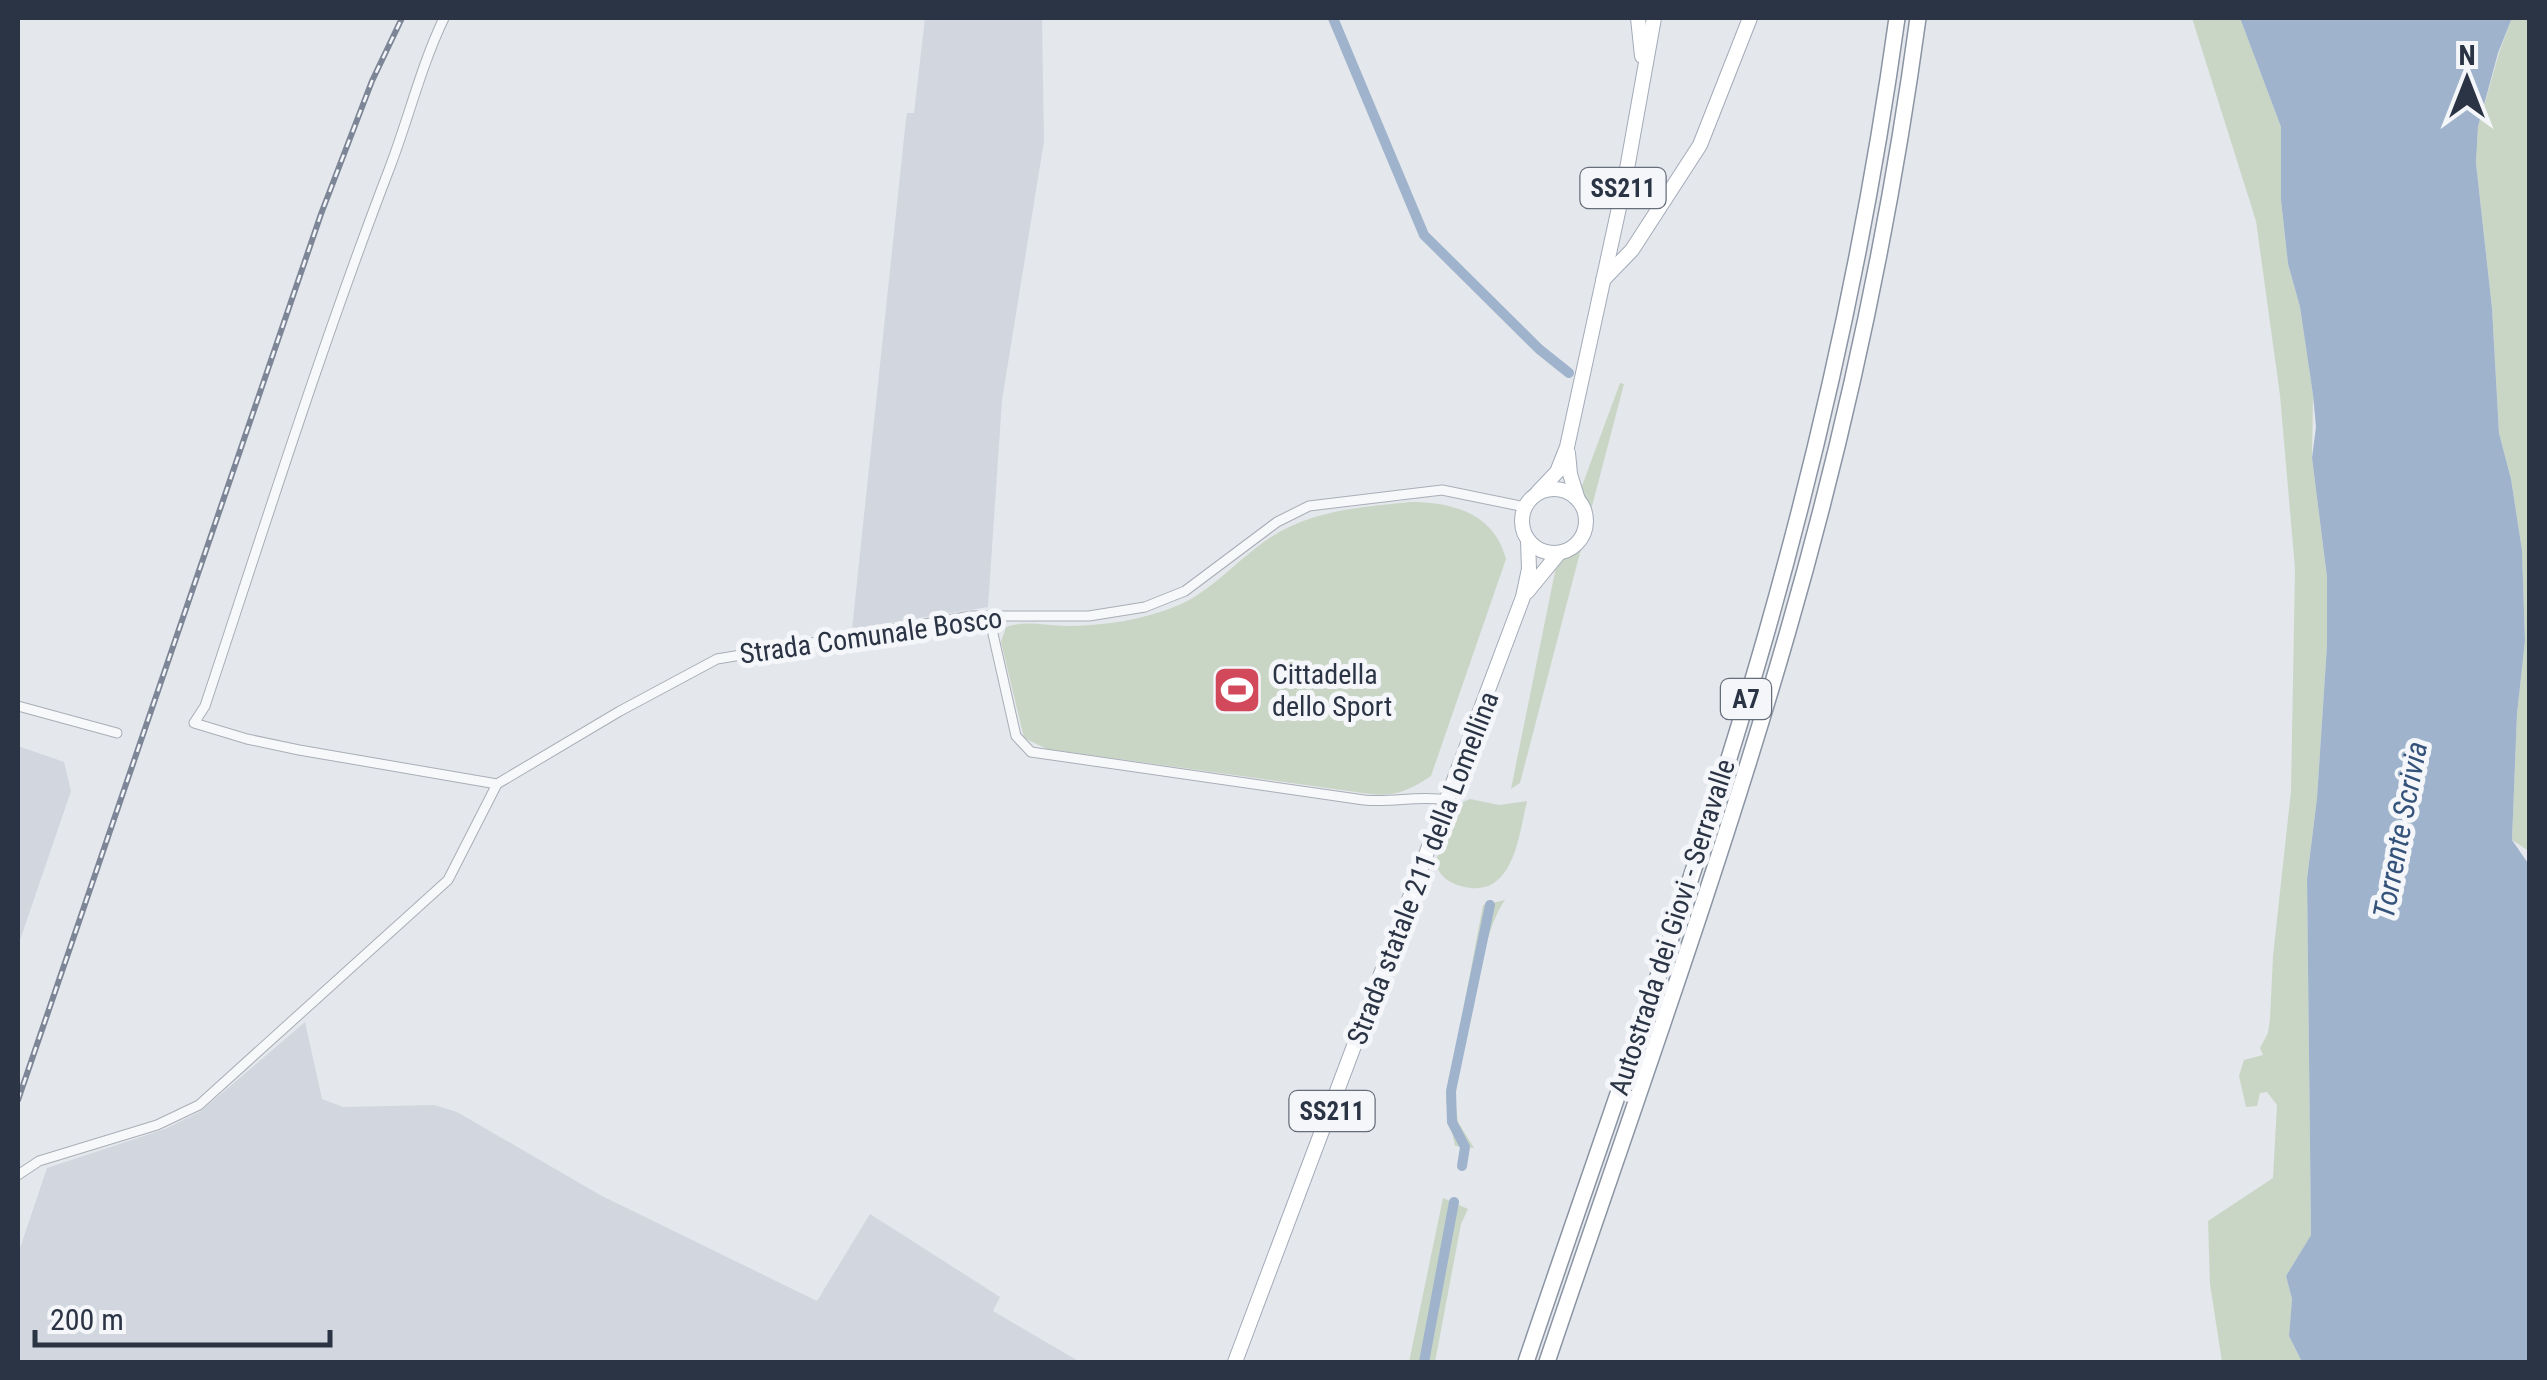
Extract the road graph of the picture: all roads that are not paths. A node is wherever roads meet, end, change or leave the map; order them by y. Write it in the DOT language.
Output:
graph roads {
  1 [pos="444,18"];
  2 [pos="1638,18"];
  3 [pos="1654,18"];
  4 [pos="1750,18"];
  5 [pos="1897,18"];
  6 [pos="1918,18"];
  7 [pos="1642,94"];
  8 [pos="1603,280"];
  9 [pos="1567,447"];
  10 [pos="1538,492"];
  11 [pos="1578,500"];
  12 [pos="1524,507"];
  13 [pos="1528,540"];
  14 [pos="1559,552"];
  15 [pos="1524,597"];
  16 [pos="994,615"];
  17 [pos="18,706"];
  18 [pos="117,733"];
  19 [pos="498,784"];
  20 [pos="1448,800"];
  21 [pos="18,1175"];
  22 [pos="1236,1362"];
  23 [pos="1526,1362"];
  24 [pos="1548,1362"];
  1 -- 19 [label="street"];
  2 -- 7 [label="main road"];
  3 -- 7 [label="main road, Strada statale 211 della Lomellina / SS211"];
  4 -- 8 [label="main road"];
  5 -- 23 [label="highway, Autostrada dei Giovi - Serravalle / A7"];
  6 -- 24 [label="highway, Autostrada dei Giovi - Serravalle / A7"];
  7 -- 8 [label="main road, Strada statale 211 della Lomellina / SS211"];
  8 -- 9 [label="main road, Strada statale 211 della Lomellina / SS211"];
  9 -- 10 [label="main road, Strada statale 211 della Lomellina / SS211"];
  9 -- 11 [label="main road, Strada statale 211 della Lomellina / SS211"];
  10 -- 11 [label="main road"];
  10 -- 12 [label="main road, Strada statale 211 della Lomellina / SS211"];
  11 -- 14 [label="main road, Strada statale 211 della Lomellina / SS211"];
  12 -- 13 [label="main road, Strada statale 211 della Lomellina / SS211"];
  12 -- 16 [label="street, Strada Comunale Bosco"];
  13 -- 14 [label="main road"];
  13 -- 15 [label="main road, Strada statale 211 della Lomellina / SS211"];
  14 -- 15 [label="main road, Strada statale 211 della Lomellina / SS211"];
  15 -- 20 [label="main road, Strada statale 211 della Lomellina / SS211"];
  16 -- 19 [label="street, Strada Comunale Bosco"];
  16 -- 20 [label="street"];
  17 -- 18 [label="street"];
  19 -- 21 [label="street"];
  20 -- 22 [label="main road, Strada statale 211 della Lomellina / SS211"];
}
